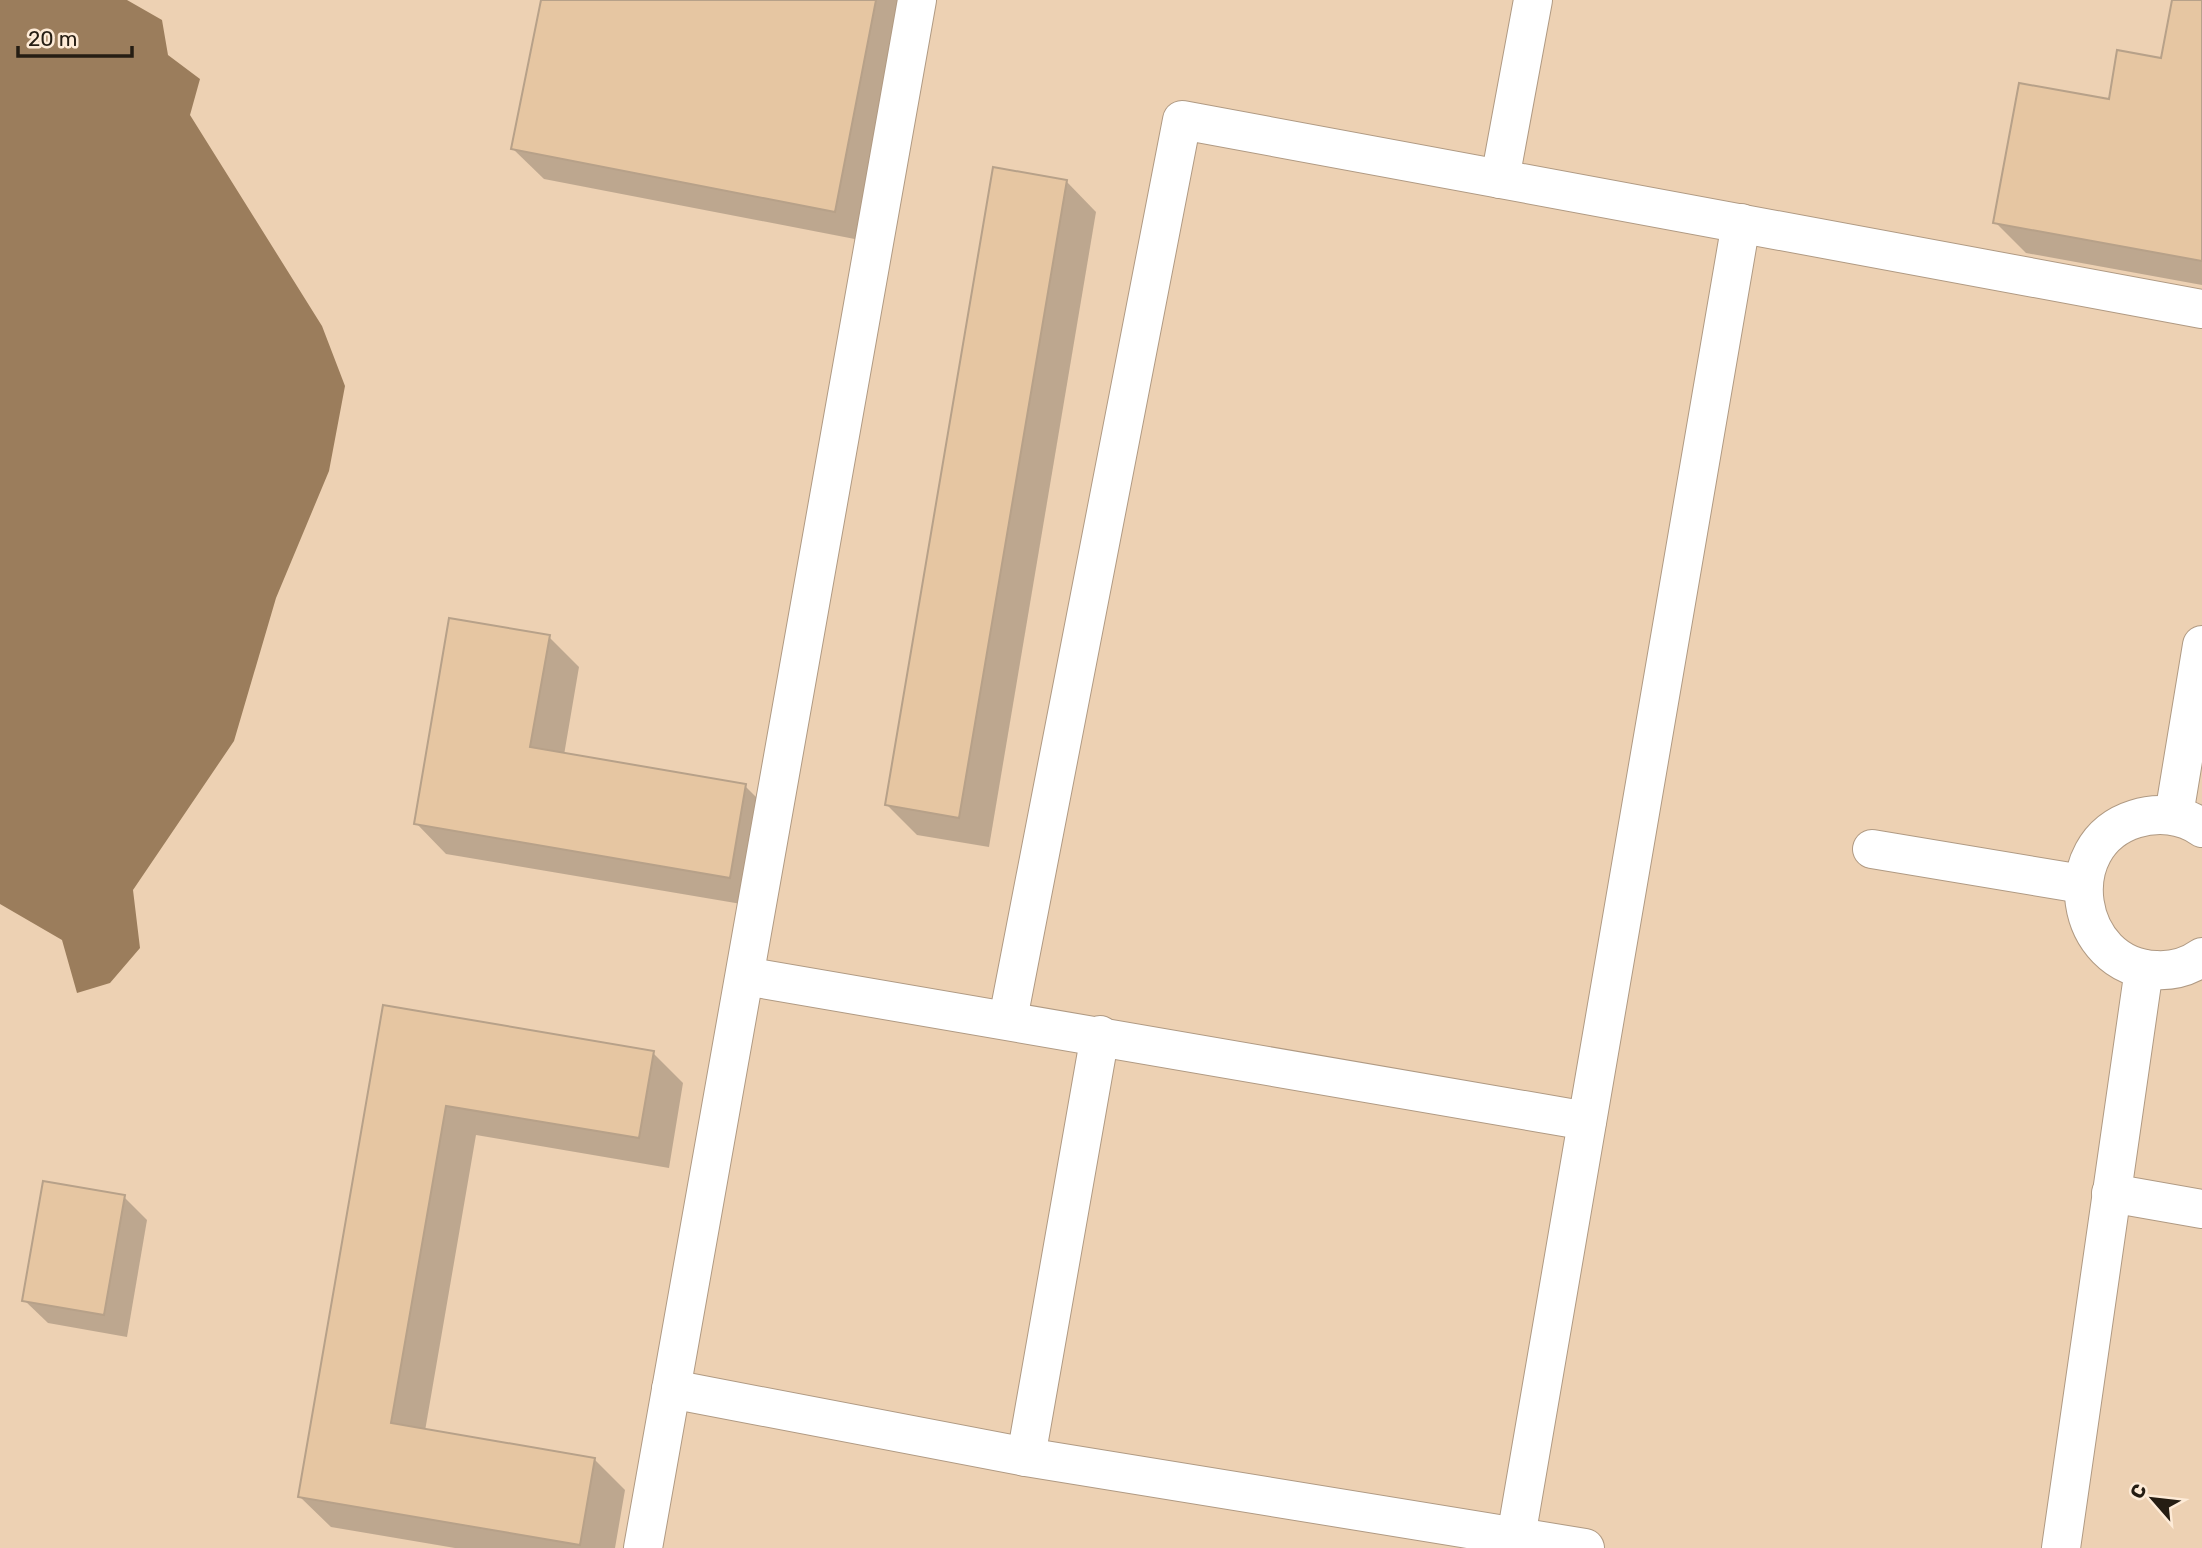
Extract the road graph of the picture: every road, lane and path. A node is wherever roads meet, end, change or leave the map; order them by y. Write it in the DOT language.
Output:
graph roads {
  1 [pos="917,0"];
  2 [pos="1533,0"];
  3 [pos="1500,178"];
  4 [pos="1741,223"];
  5 [pos="2202,309"];
  6 [pos="2202,645"];
  7 [pos="2188,822"];
  8 [pos="1872,849"];
  9 [pos="2082,884"];
  10 [pos="2202,957"];
  11 [pos="2144,970"];
  12 [pos="745,976"];
  13 [pos="1007,1019"];
  14 [pos="1100,1035"];
  15 [pos="1587,1121"];
  16 [pos="2111,1194"];
  17 [pos="2202,1209"];
  18 [pos="671,1389"];
  19 [pos="1026,1457"];
  20 [pos="1516,1537"];
  21 [pos="643,1548"];
  22 [pos="1586,1548"];
  23 [pos="2061,1548"];
  1 -- 12 [label="street"];
  2 -- 3 [label="street"];
  3 -- 4 [label="street"];
  3 -- 13 [label="street"];
  4 -- 5 [label="street"];
  4 -- 15 [label="street"];
  6 -- 7 [label="street"];
  7 -- 9 [label="street"];
  8 -- 9 [label="street"];
  9 -- 11 [label="street"];
  10 -- 11 [label="street"];
  11 -- 16 [label="street"];
  12 -- 13 [label="street"];
  12 -- 18 [label="street"];
  13 -- 14 [label="street"];
  14 -- 15 [label="street"];
  14 -- 19 [label="street"];
  15 -- 20 [label="street"];
  16 -- 17 [label="street"];
  16 -- 23 [label="street"];
  18 -- 19 [label="street"];
  18 -- 21 [label="street"];
  19 -- 20 [label="street"];
  20 -- 22 [label="street"];
}
